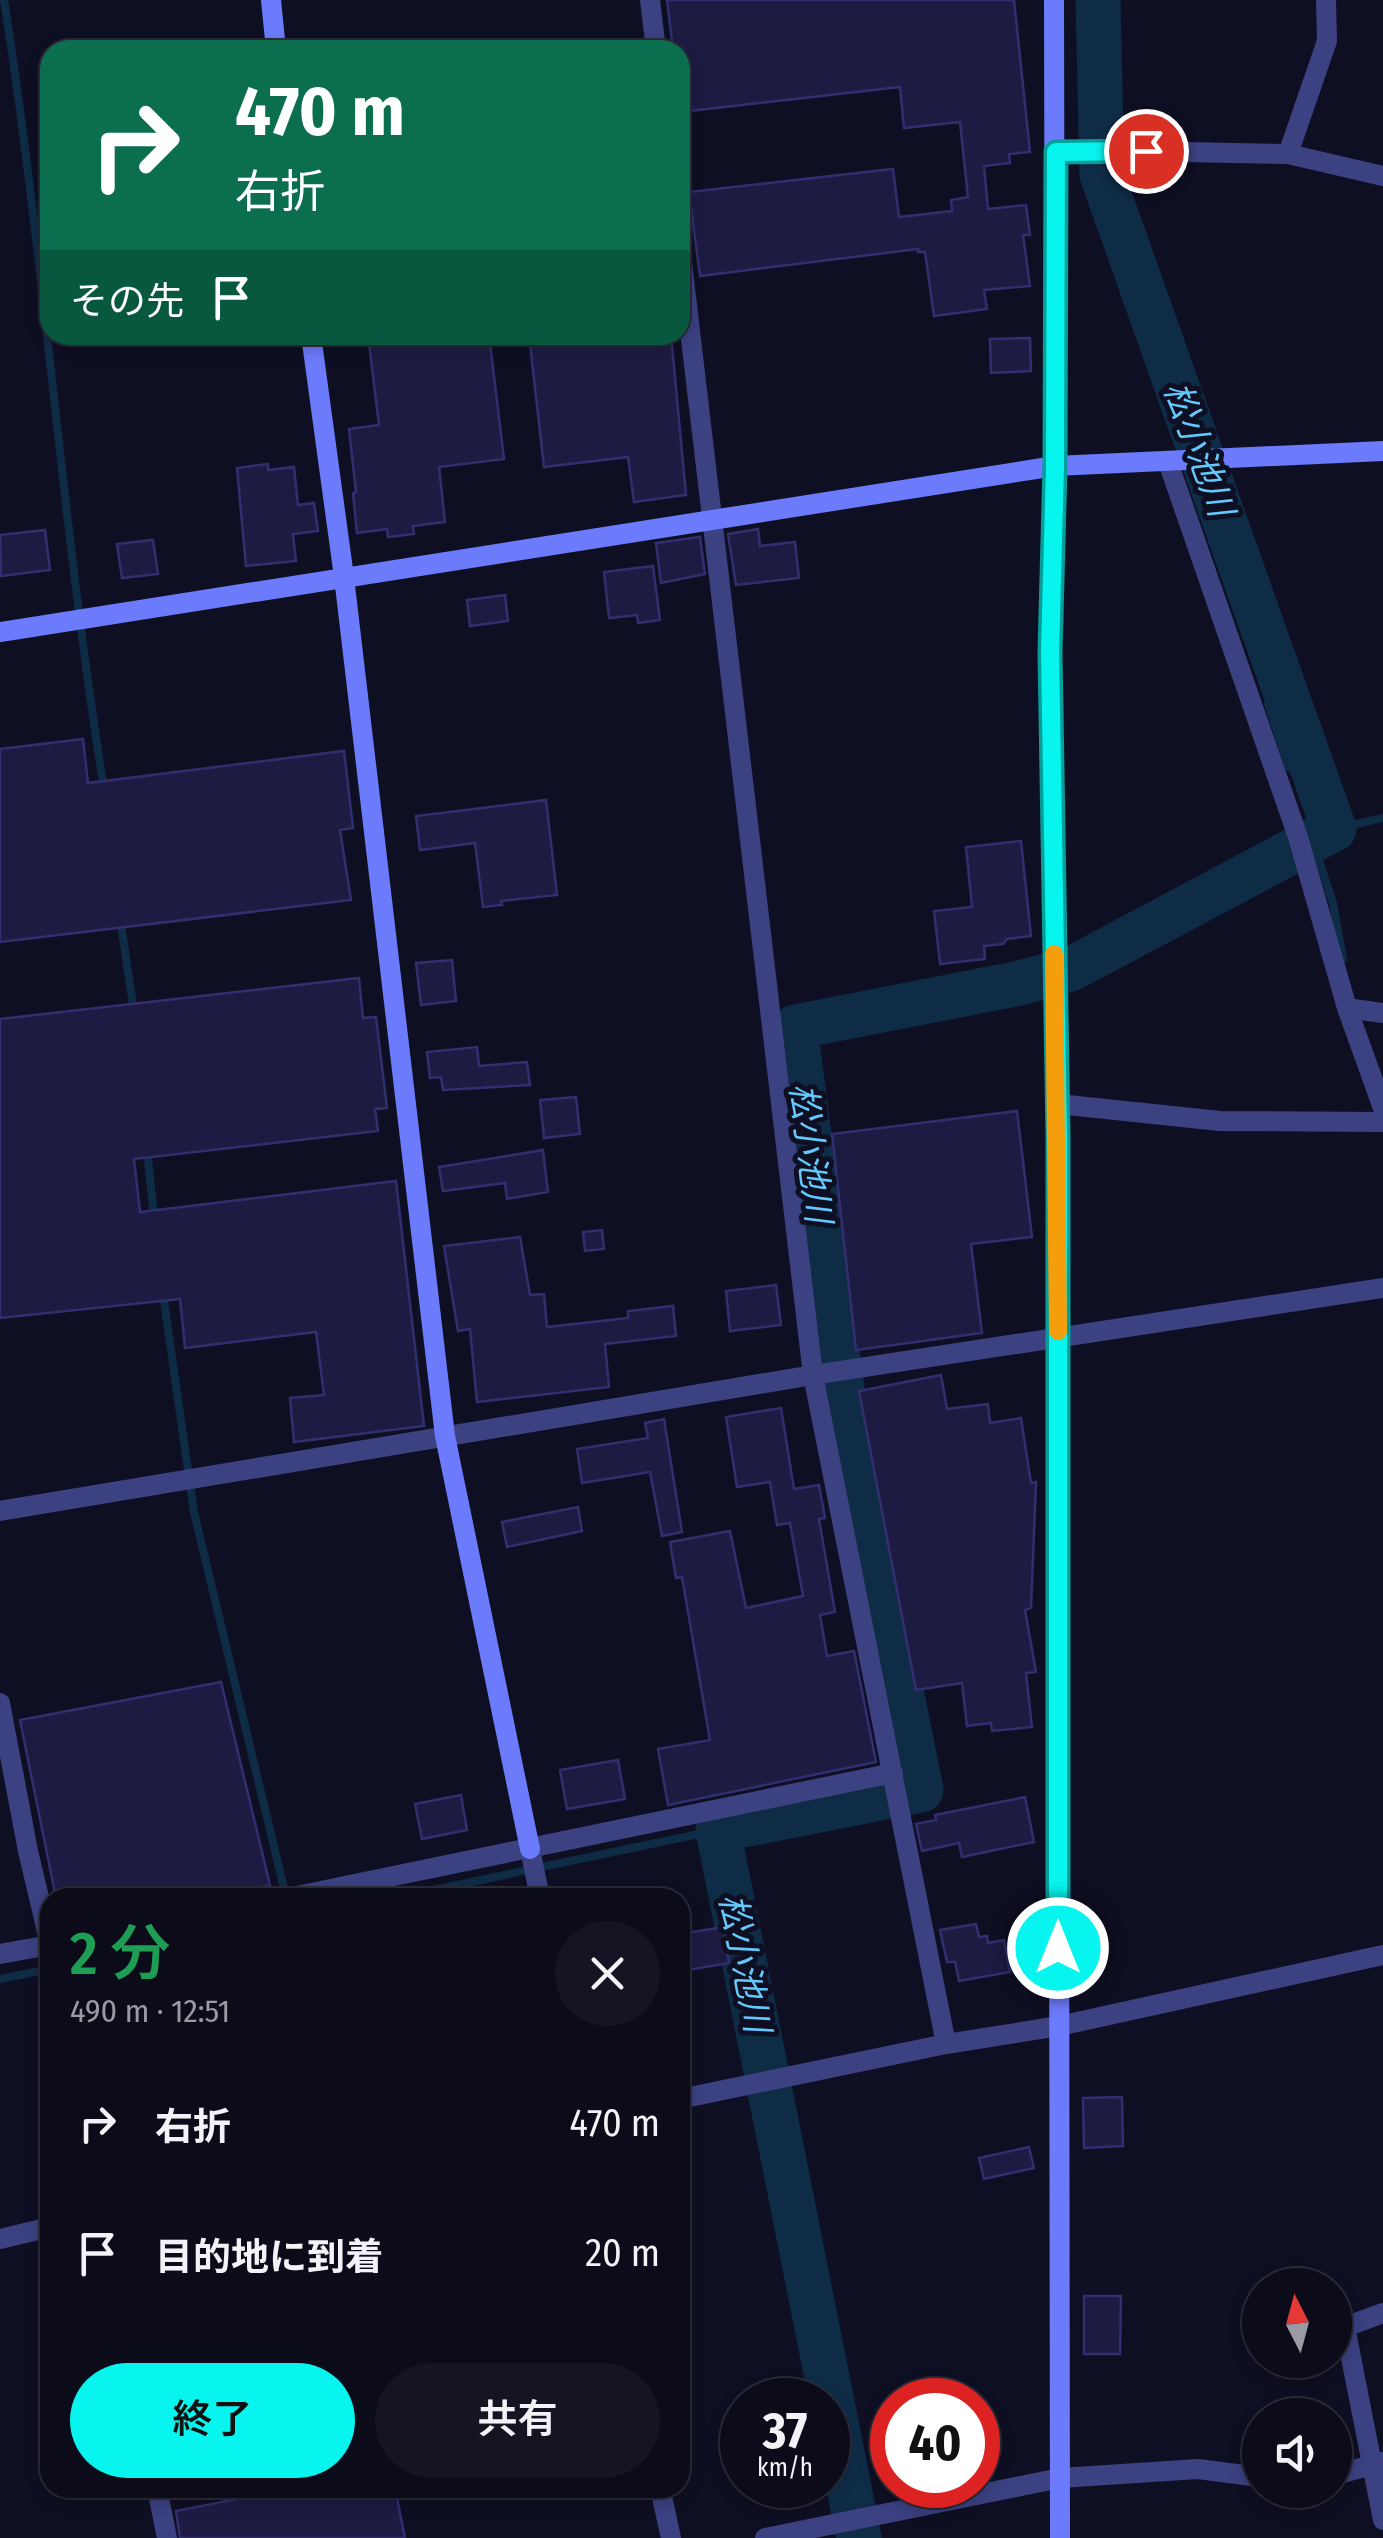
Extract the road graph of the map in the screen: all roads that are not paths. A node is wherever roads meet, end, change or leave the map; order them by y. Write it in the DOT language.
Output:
graph roads {
  1 [pos="270,0"];
  2 [pos="650,0"];
  3 [pos="1054,0"];
  4 [pos="1326,0"];
  5 [pos="275,40"];
  6 [pos="655,40"];
  7 [pos="1056,152"];
  8 [pos="1288,154"];
  9 [pos="1383,176"];
  10 [pos="690,334"];
  11 [pos="312,345"];
  12 [pos="1383,451"];
  13 [pos="1169,462"];
  14 [pos="1055,466"];
  15 [pos="711,519"];
  16 [pos="344,577"];
  17 [pos="0,632"];
  18 [pos="1346,1008"];
  19 [pos="1383,1013"];
  20 [pos="1058,1104"];
  21 [pos="1383,1108"];
  22 [pos="1383,1122"];
  23 [pos="1383,1288"];
  24 [pos="1058,1340"];
  25 [pos="818,1374"];
  26 [pos="445,1436"];
  27 [pos="0,1511"];
  28 [pos="0,1703"];
  29 [pos="894,1774"];
  30 [pos="530,1849"];
  31 [pos="335,1888"];
  32 [pos="538,1888"];
  33 [pos="40,1902"];
  34 [pos="40,1946"];
  35 [pos="0,1954"];
  36 [pos="1383,1955"];
  37 [pos="1059,2026"];
  38 [pos="946,2044"];
  39 [pos="690,2097"];
  40 [pos="40,2230"];
  41 [pos="0,2239"];
  42 [pos="1383,2313"];
  43 [pos="1378,2464"];
  44 [pos="1352,2471"];
  45 [pos="1242,2474"];
  46 [pos="1060,2478"];
  47 [pos="159,2498"];
  48 [pos="662,2498"];
  49 [pos="1383,2520"];
  50 [pos="167,2538"];
  51 [pos="671,2538"];
  52 [pos="765,2538"];
  53 [pos="1060,2538"];
  1 -- 5 [label="street"];
  2 -- 6 [label="street"];
  3 -- 7 [label="street"];
  4 -- 8 [label="street"];
  7 -- 8 [label="street"];
  7 -- 14 [label="street"];
  8 -- 9 [label="street"];
  10 -- 15 [label="street"];
  11 -- 16 [label="street"];
  12 -- 13 [label="street"];
  13 -- 14 [label="street"];
  13 -- 18 [label="street"];
  14 -- 15 [label="street"];
  14 -- 20 [label="street"];
  15 -- 16 [label="street"];
  15 -- 25 [label="street"];
  16 -- 17 [label="street"];
  16 -- 26 [label="street"];
  18 -- 19 [label="street"];
  18 -- 21 [label="street"];
  20 -- 22 [label="street"];
  20 -- 24 [label="street"];
  23 -- 24 [label="street"];
  24 -- 25 [label="street"];
  24 -- 37 [label="street"];
  25 -- 26 [label="street"];
  25 -- 29 [label="street"];
  26 -- 27 [label="street"];
  26 -- 30 [label="street"];
  28 -- 33 [label="street"];
  29 -- 30 [label="street"];
  29 -- 38 [label="street"];
  30 -- 31 [label="street"];
  30 -- 32 [label="street"];
  34 -- 35 [label="street"];
  36 -- 37 [label="street"];
  37 -- 38 [label="street"];
  37 -- 46 [label="street"];
  38 -- 39 [label="street"];
  40 -- 41 [label="street"];
  42 -- 43 [label="street"];
  43 -- 44 [label="street"];
  43 -- 49 [label="street"];
  45 -- 46 [label="street"];
  46 -- 52 [label="street"];
  46 -- 53 [label="street"];
  47 -- 50 [label="street"];
  48 -- 51 [label="street"];
}
